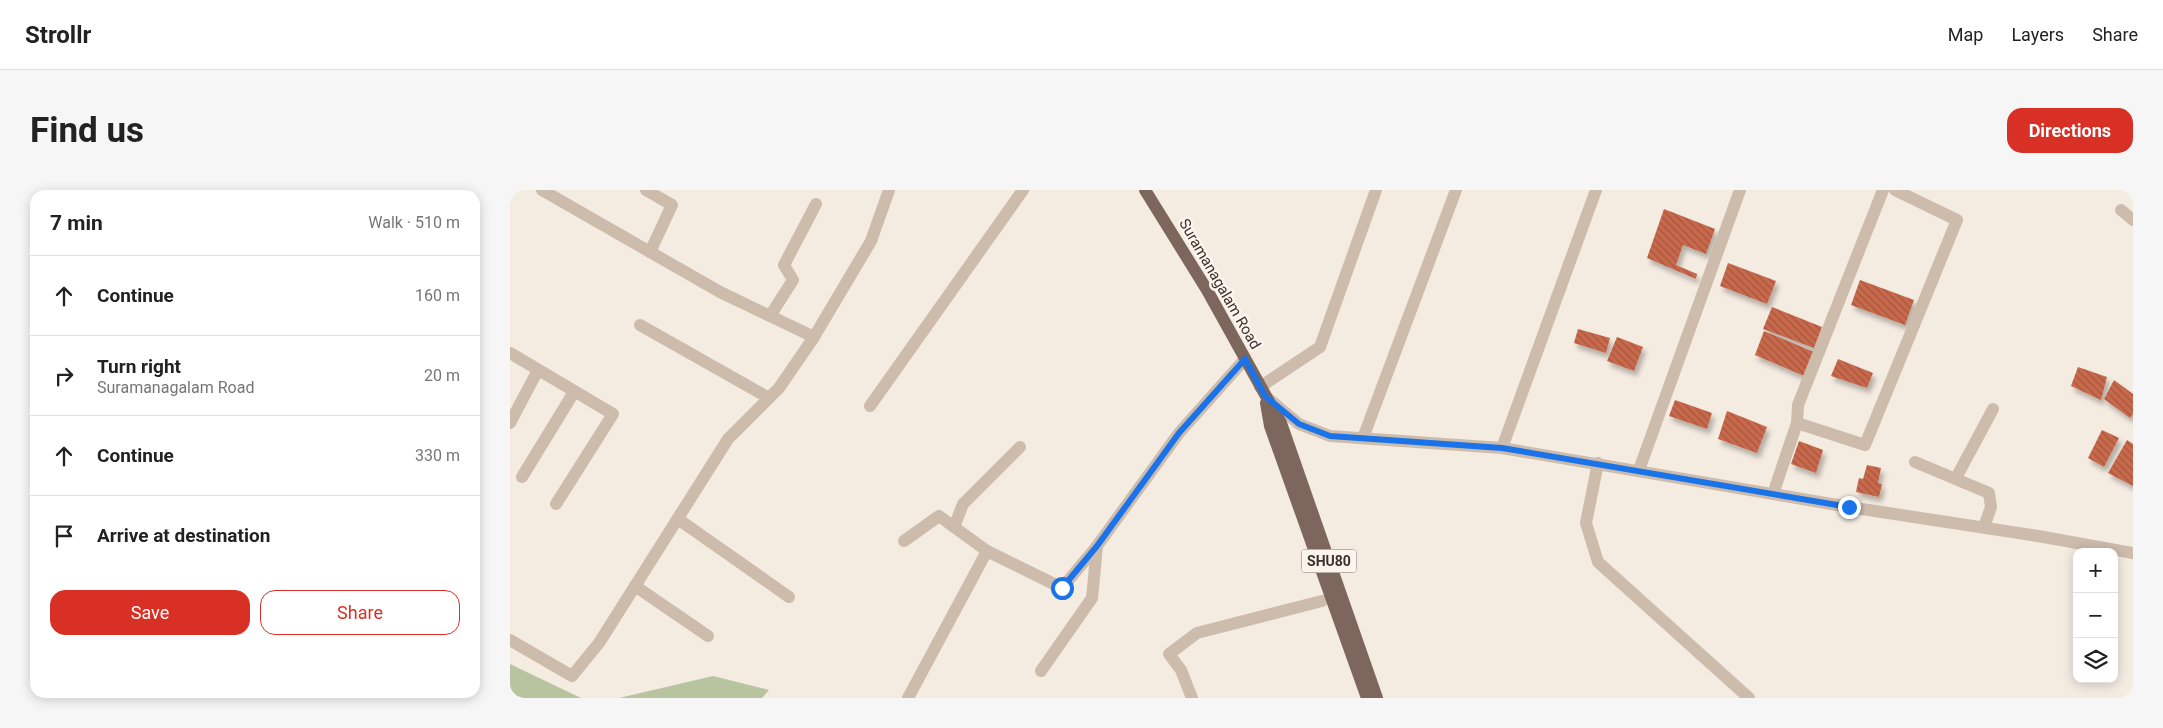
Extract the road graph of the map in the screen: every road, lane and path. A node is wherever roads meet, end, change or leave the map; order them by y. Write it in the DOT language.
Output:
graph roads {
  1 [pos="542,190"];
  2 [pos="646,190"];
  3 [pos="889,190"];
  4 [pos="1023,190"];
  5 [pos="1145,190"];
  6 [pos="1376,190"];
  7 [pos="1456,190"];
  8 [pos="1596,190"];
  9 [pos="1740,190"];
  10 [pos="1883,190"];
  11 [pos="1895,190"];
  12 [pos="816,204"];
  13 [pos="2121,210"];
  14 [pos="2133,220"];
  15 [pos="650,252"];
  16 [pos="770,316"];
  17 [pos="640,325"];
  18 [pos="814,337"];
  19 [pos="510,353"];
  20 [pos="1245,359"];
  21 [pos="538,370"];
  22 [pos="1262,391"];
  23 [pos="574,392"];
  24 [pos="769,398"];
  25 [pos="870,406"];
  26 [pos="1993,410"];
  27 [pos="1797,422"];
  28 [pos="510,423"];
  29 [pos="1276,425"];
  30 [pos="1363,438"];
  31 [pos="1020,448"];
  32 [pos="1502,448"];
  33 [pos="1915,462"];
  34 [pos="1598,463"];
  35 [pos="1639,470"];
  36 [pos="522,477"];
  37 [pos="1956,478"];
  38 [pos="1773,494"];
  39 [pos="556,504"];
  40 [pos="678,519"];
  41 [pos="954,527"];
  42 [pos="1984,527"];
  43 [pos="904,541"];
  44 [pos="1097,546"];
  45 [pos="987,551"];
  46 [pos="2133,553"];
  47 [pos="635,586"];
  48 [pos="788,597"];
  49 [pos="1322,601"];
  50 [pos="708,636"];
  51 [pos="510,640"];
  52 [pos="1041,672"];
  53 [pos="908,698"];
  54 [pos="1192,698"];
  55 [pos="1366,698"];
  56 [pos="1377,698"];
  57 [pos="1749,698"];
  1 -- 15 [label="street"];
  2 -- 15 [label="street"];
  3 -- 18 [label="street"];
  4 -- 25 [label="street"];
  5 -- 20 [label="main road, Suramanagalam Road / SHU80"];
  6 -- 22 [label="street"];
  7 -- 30 [label="street"];
  8 -- 32 [label="street"];
  9 -- 35 [label="street"];
  10 -- 27 [label="street"];
  11 -- 27 [label="street"];
  12 -- 16 [label="street"];
  13 -- 14 [label="street"];
  15 -- 16 [label="street"];
  16 -- 18 [label="street"];
  17 -- 24 [label="street"];
  18 -- 24 [label="street"];
  19 -- 21 [label="street"];
  20 -- 22 [label="main road, Suramanagalam Road / SHU80"];
  20 -- 44 [label="street"];
  21 -- 23 [label="street"];
  21 -- 28 [label="street"];
  22 -- 29 [label="main road, SHU80"];
  22 -- 30 [label="street"];
  23 -- 36 [label="street"];
  23 -- 39 [label="street"];
  24 -- 40 [label="street"];
  26 -- 37 [label="street"];
  27 -- 38 [label="street"];
  29 -- 55 [label="main road, SHU80"];
  29 -- 56 [label="main road, SHU80"];
  30 -- 32 [label="street"];
  31 -- 41 [label="street"];
  32 -- 34 [label="street"];
  33 -- 37 [label="street"];
  34 -- 35 [label="street"];
  34 -- 57 [label="street"];
  35 -- 38 [label="street"];
  37 -- 42 [label="street"];
  38 -- 42 [label="street"];
  40 -- 47 [label="street"];
  40 -- 48 [label="street"];
  41 -- 43 [label="street"];
  41 -- 45 [label="street"];
  42 -- 46 [label="street"];
  44 -- 45 [label="street"];
  44 -- 52 [label="street"];
  45 -- 53 [label="street"];
  47 -- 50 [label="street"];
  47 -- 51 [label="street"];
  49 -- 54 [label="street"];
}
